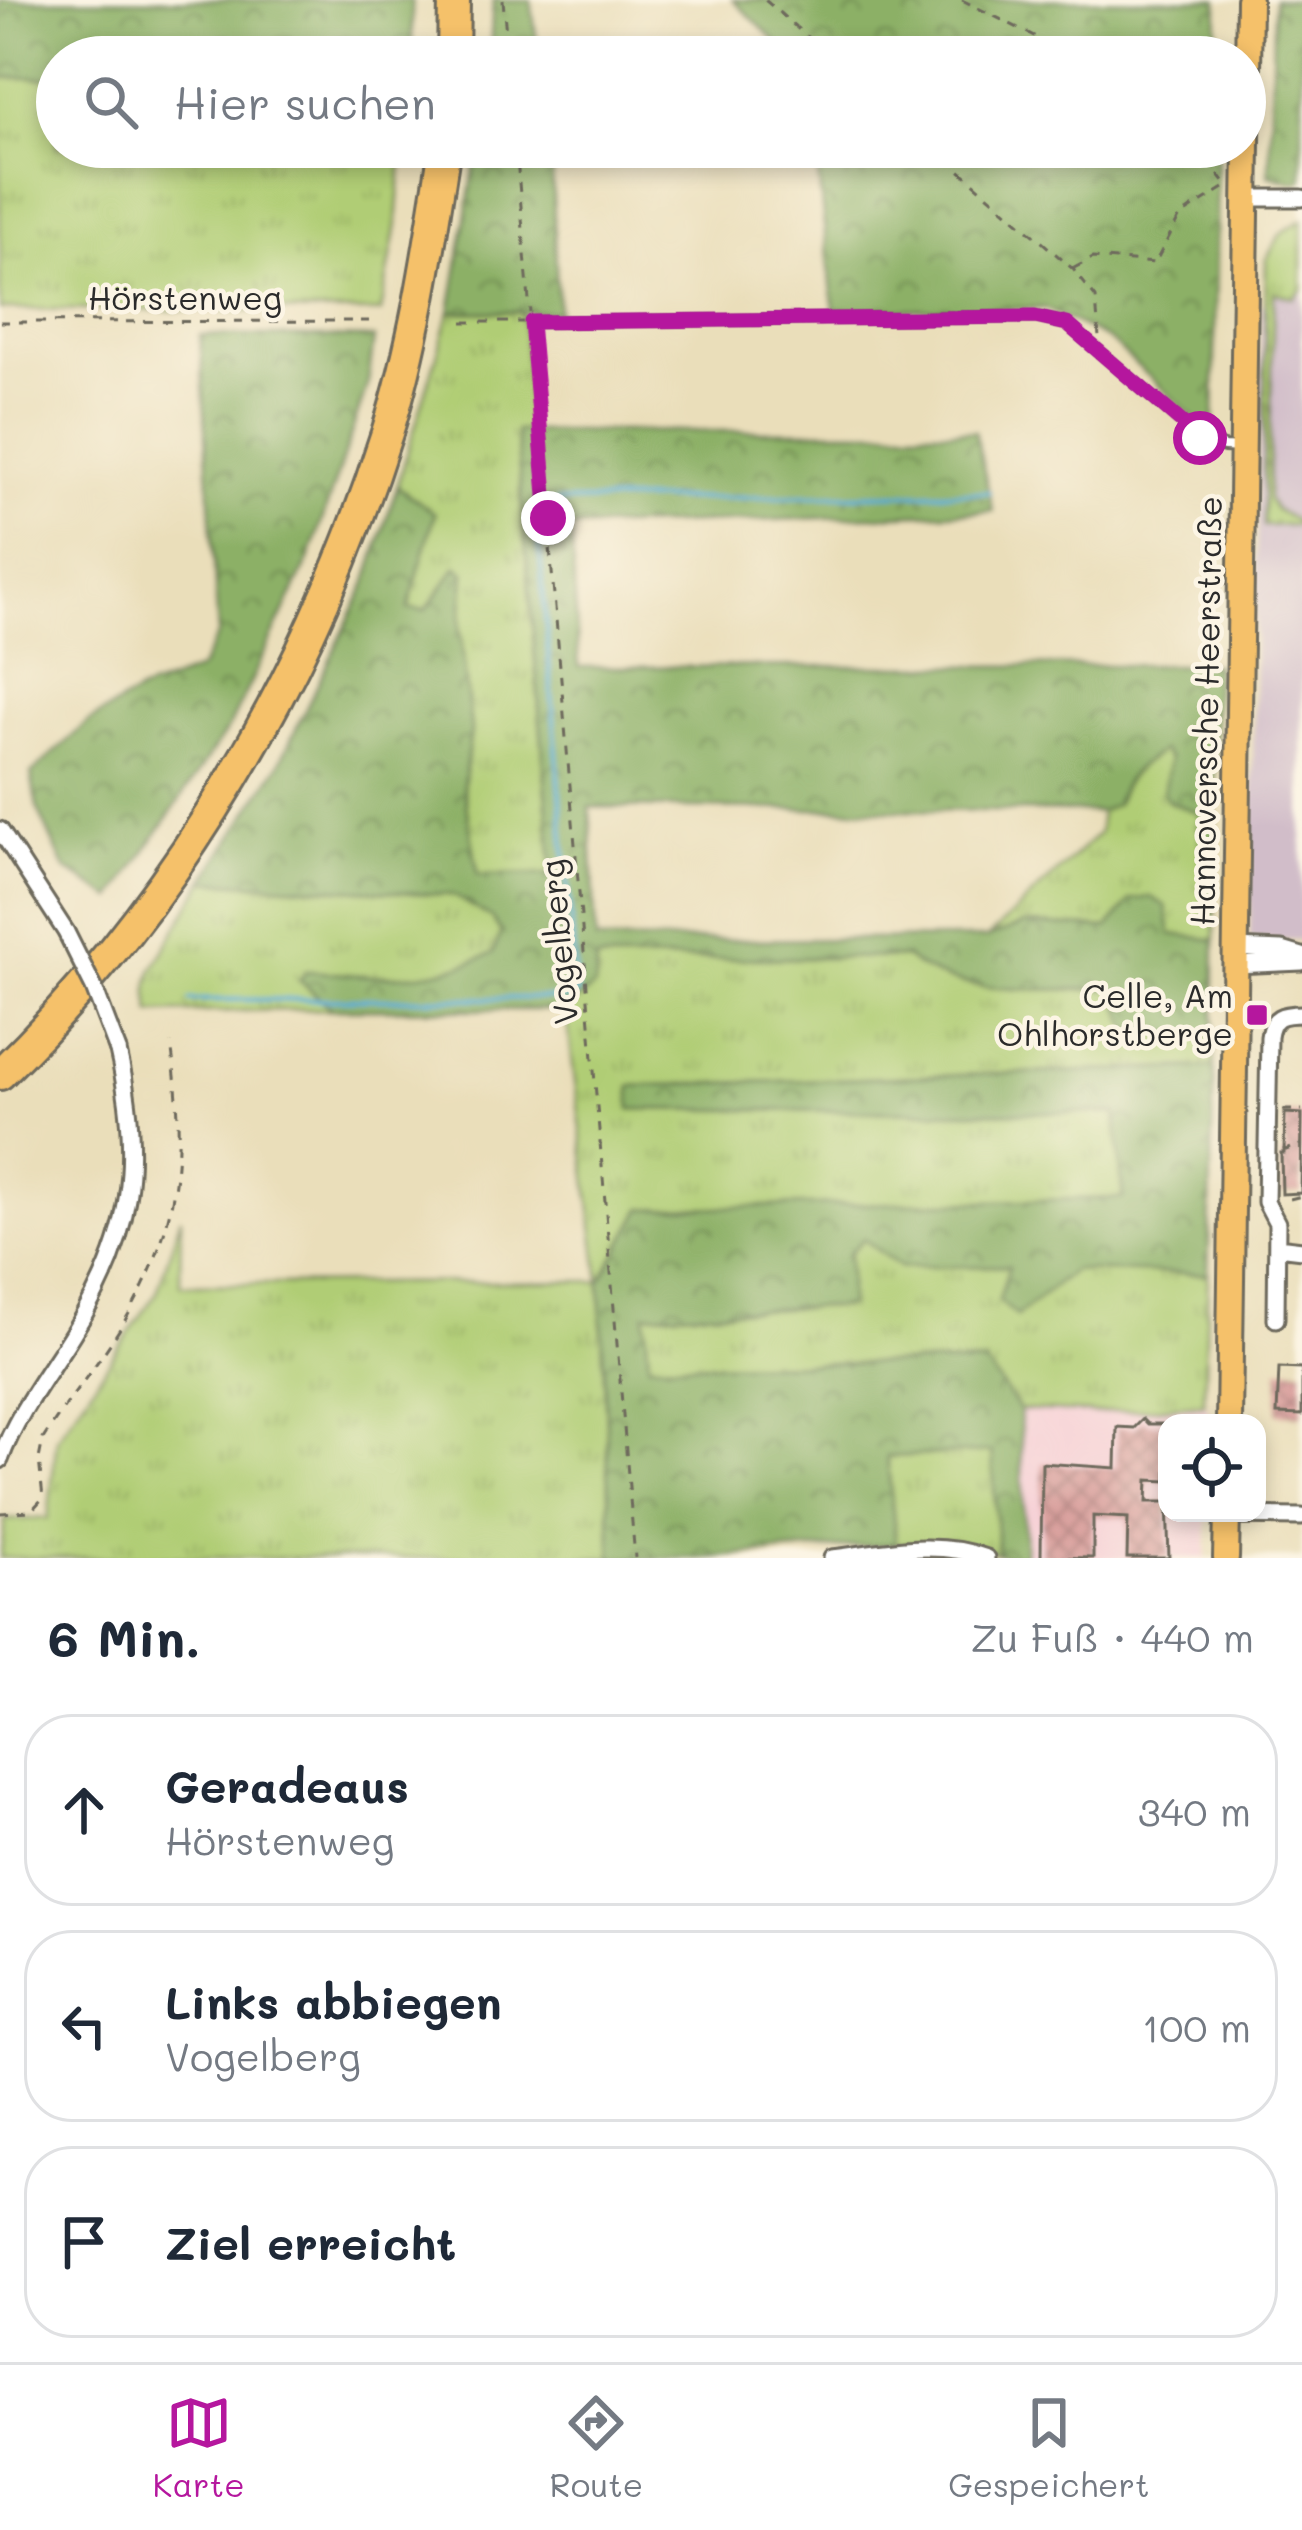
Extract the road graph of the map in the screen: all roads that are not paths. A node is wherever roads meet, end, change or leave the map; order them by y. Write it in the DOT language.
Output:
graph roads {
  1 [pos="454,0"];
  2 [pos="1249,0"];
  3 [pos="453,36"];
  4 [pos="1249,36"];
  5 [pos="442,168"];
  6 [pos="1248,168"];
  7 [pos="1248,198"];
  8 [pos="1302,198"];
  9 [pos="531,322"];
  10 [pos="1243,448"];
  11 [pos="0,830"];
  12 [pos="1235,957"];
  13 [pos="1302,959"];
  14 [pos="1302,1014"];
  15 [pos="0,1074"];
  16 [pos="1277,1247"];
  17 [pos="1302,1250"];
  18 [pos="1276,1318"];
  19 [pos="1229,1414"];
  20 [pos="0,1460"];
  21 [pos="1266,1516"];
  22 [pos="1302,1517"];
  23 [pos="1227,1522"];
  24 [pos="832,1558"];
  25 [pos="986,1558"];
  26 [pos="1226,1558"];
  1 -- 3 [label="highway"];
  2 -- 4 [label="main road, Hannoversche Heerstraße"];
  5 -- 15 [label="highway"];
  6 -- 7 [label="main road, Hannoversche Heerstraße"];
  7 -- 8 [label="street"];
  7 -- 10 [label="main road, Hannoversche Heerstraße"];
  9 -- 10 [label="lane"];
  10 -- 12 [label="main road, Hannoversche Heerstraße"];
  11 -- 20 [label="street, bridge"];
  12 -- 13 [label="street"];
  12 -- 19 [label="main road, Hannoversche Heerstraße"];
  14 -- 16 [label="street"];
  16 -- 17 [label="street"];
  16 -- 18 [label="street"];
  21 -- 22 [label="street"];
  23 -- 26 [label="main road"];
  24 -- 25 [label="street"];
}
